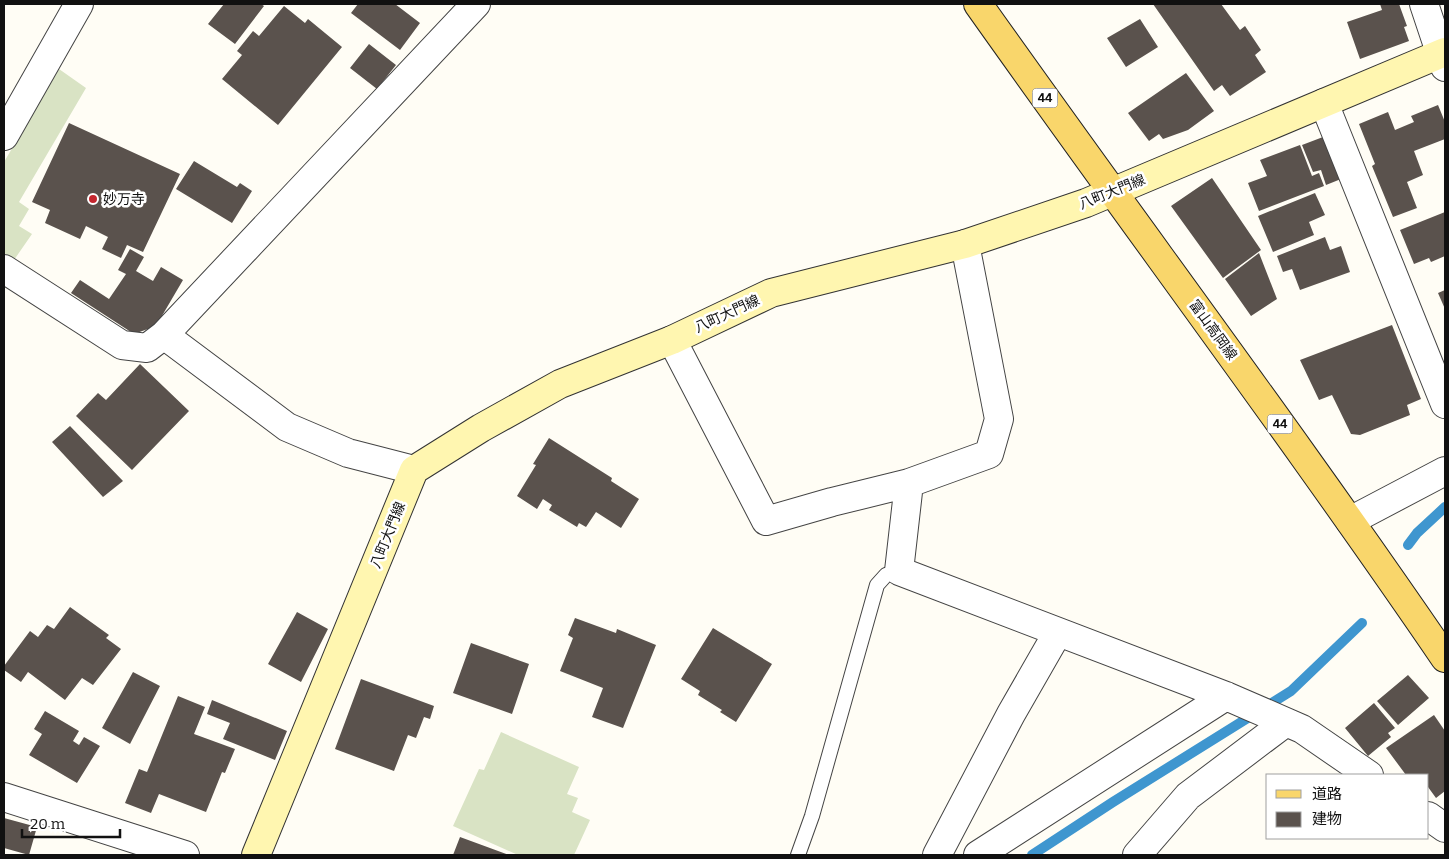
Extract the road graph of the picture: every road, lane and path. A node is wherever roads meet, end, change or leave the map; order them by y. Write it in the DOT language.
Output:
graph roads {
  1 [pos="79,4"];
  2 [pos="476,4"];
  3 [pos="978,4"];
  4 [pos="1424,4"];
  5 [pos="1444,58"];
  6 [pos="1324,103"];
  7 [pos="4,136"];
  8 [pos="1112,192"];
  9 [pos="965,244"];
  10 [pos="4,269"];
  11 [pos="164,335"];
  12 [pos="672,340"];
  13 [pos="1445,404"];
  14 [pos="414,470"];
  15 [pos="1445,471"];
  16 [pos="909,483"];
  17 [pos="1350,520"];
  18 [pos="899,571"];
  19 [pos="1058,632"];
  20 [pos="1442,648"];
  21 [pos="1235,699"];
  22 [pos="1281,719"];
  23 [pos="1368,774"];
  24 [pos="4,797"];
  25 [pos="1429,817"];
  26 [pos="1445,828"];
  27 [pos="184,855"];
  28 [pos="256,855"];
  29 [pos="798,855"];
  30 [pos="937,855"];
  31 [pos="978,855"];
  32 [pos="1137,855"];
  1 -- 7 [label="street"];
  2 -- 11 [label="street"];
  3 -- 8 [label="main road, 富山高岡線 / 44"];
  4 -- 5 [label="street"];
  5 -- 6 [label="main road, 八町大門線"];
  6 -- 8 [label="main road, 八町大門線"];
  6 -- 13 [label="street"];
  8 -- 9 [label="main road, 八町大門線"];
  8 -- 17 [label="main road, 富山高岡線 / 44"];
  9 -- 12 [label="main road, 八町大門線"];
  9 -- 16 [label="street"];
  10 -- 11 [label="street"];
  11 -- 14 [label="street"];
  12 -- 14 [label="main road, 八町大門線"];
  12 -- 16 [label="street"];
  14 -- 28 [label="main road, 八町大門線"];
  15 -- 17 [label="street"];
  16 -- 18 [label="street"];
  17 -- 20 [label="main road, 富山高岡線 / 44"];
  18 -- 19 [label="street"];
  18 -- 29 [label="lane"];
  19 -- 21 [label="street"];
  19 -- 30 [label="street"];
  21 -- 22 [label="street"];
  21 -- 31 [label="street"];
  22 -- 23 [label="street"];
  22 -- 32 [label="street"];
  24 -- 27 [label="street"];
  25 -- 26 [label="street"];
}
